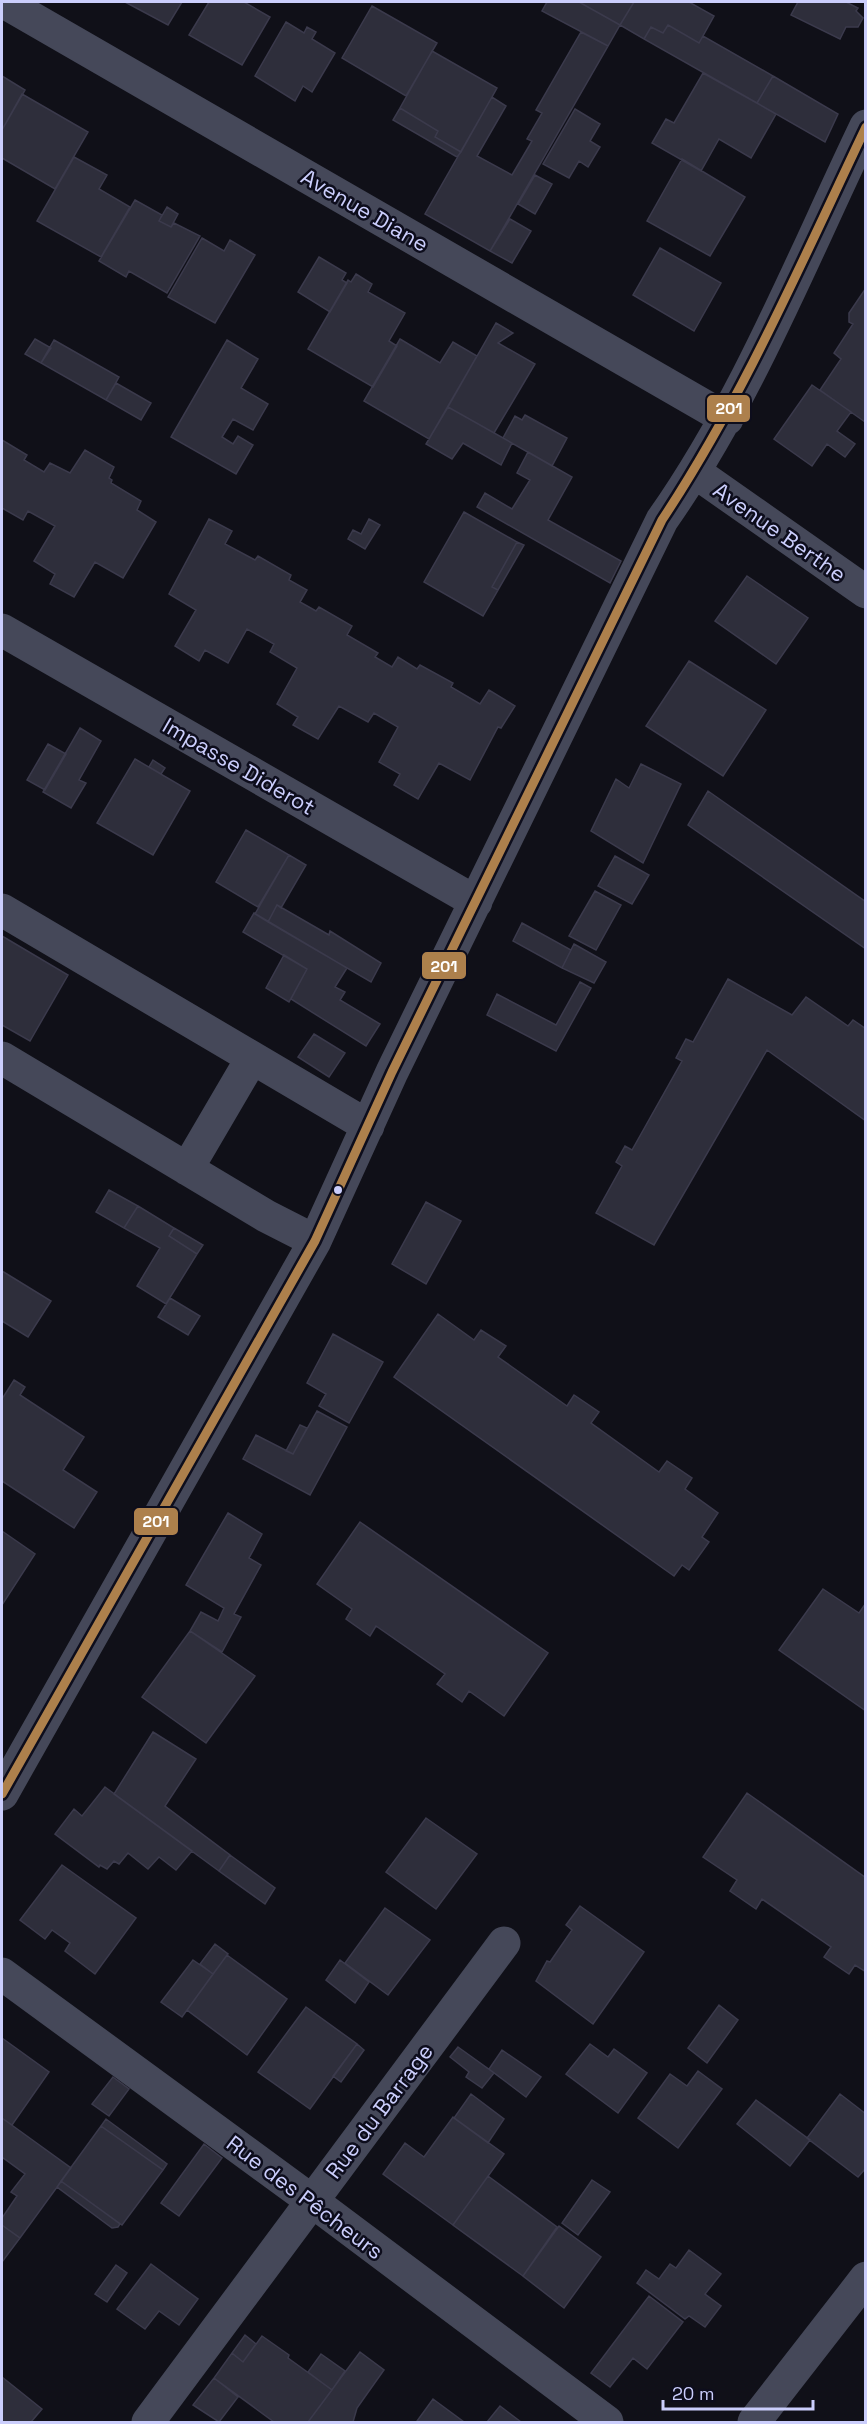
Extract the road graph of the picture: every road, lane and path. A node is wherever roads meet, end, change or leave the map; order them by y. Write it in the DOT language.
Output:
graph roads {
  1 [pos="4,2"];
  2 [pos="866,126"];
  3 [pos="727,419"];
  4 [pos="695,472"];
  5 [pos="866,592"];
  6 [pos="2,630"];
  7 [pos="476,902"];
  8 [pos="2,910"];
  9 [pos="2,1058"];
  10 [pos="252,1058"];
  11 [pos="368,1126"];
  12 [pos="187,1169"];
  13 [pos="315,1241"];
  14 [pos="2,1794"];
  15 [pos="504,1943"];
  16 [pos="2,1974"];
  17 [pos="312,2201"];
  18 [pos="866,2278"];
  19 [pos="148,2422"];
  20 [pos="607,2422"];
  21 [pos="754,2422"];
  1 -- 3 [label="street, Avenue Diane"];
  2 -- 3 [label="street"];
  3 -- 4 [label="street"];
  4 -- 5 [label="street, Avenue Berthe"];
  4 -- 7 [label="street"];
  6 -- 7 [label="street, Impasse Diderot"];
  7 -- 11 [label="street"];
  8 -- 10 [label="street"];
  9 -- 12 [label="street"];
  10 -- 11 [label="street"];
  10 -- 12 [label="street"];
  11 -- 13 [label="street"];
  12 -- 13 [label="street"];
  13 -- 14 [label="street"];
  15 -- 17 [label="street, Rue du Barrage"];
  16 -- 17 [label="street, Rue des Pêcheurs"];
  17 -- 19 [label="street, Rue du Barrage"];
  17 -- 20 [label="street, Rue des Pêcheurs"];
  18 -- 21 [label="street"];
}
